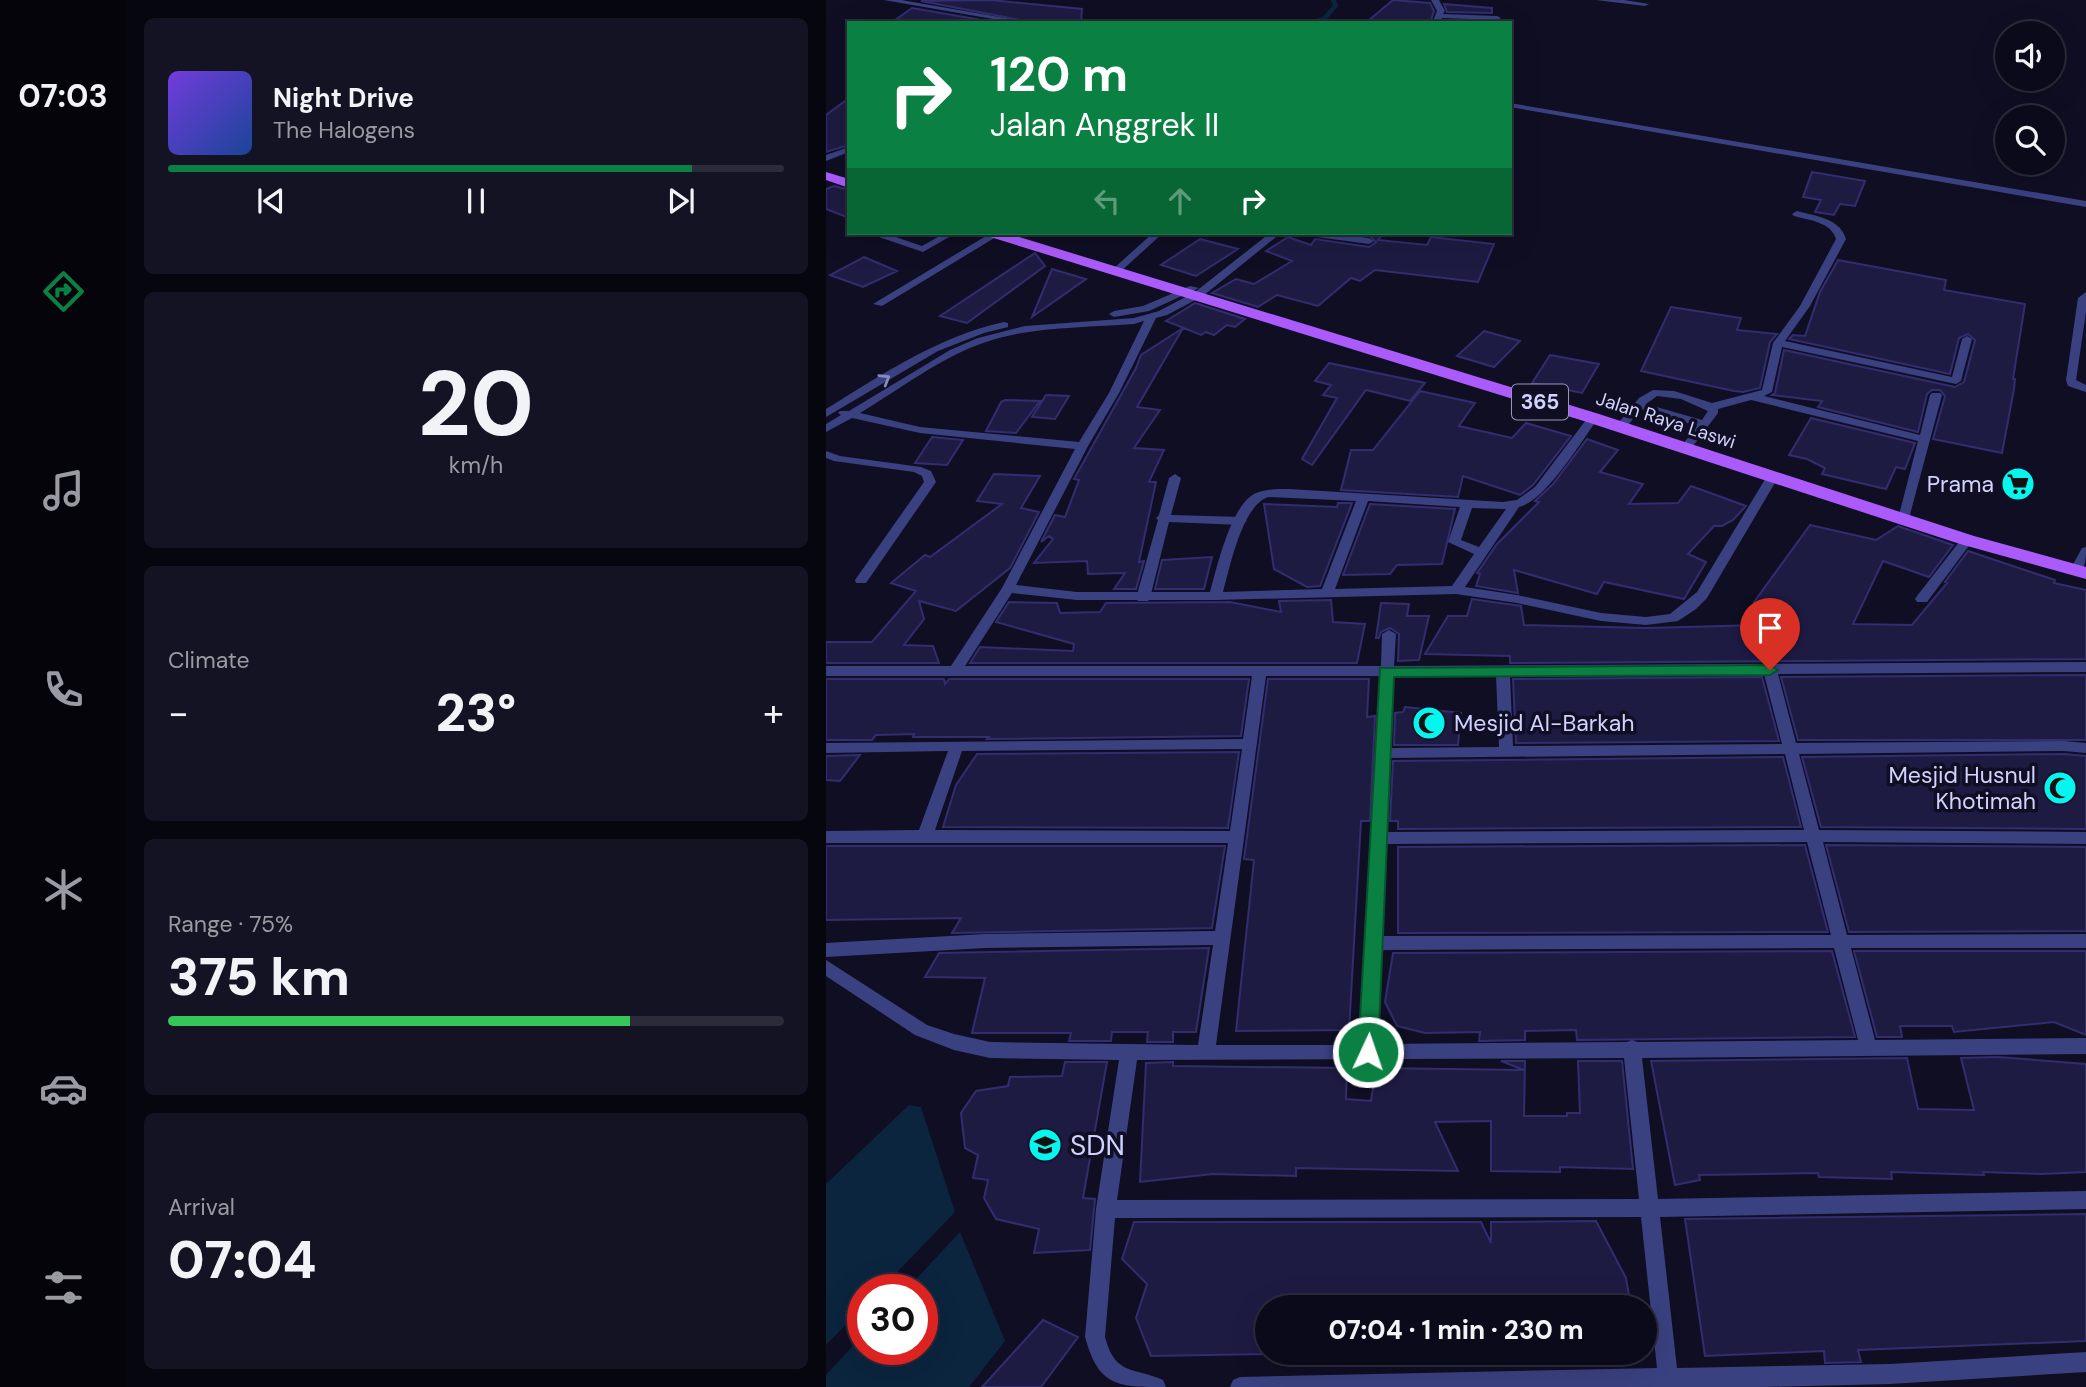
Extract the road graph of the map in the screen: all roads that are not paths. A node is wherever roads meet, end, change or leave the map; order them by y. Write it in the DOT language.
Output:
graph roads {
  1 [pos="888,0"];
  2 [pos="1435,0"];
  3 [pos="1600,0"];
  4 [pos="1645,4"];
  5 [pos="964,13"];
  6 [pos="1497,18"];
  7 [pos="1438,19"];
  8 [pos="955,21"];
  9 [pos="1018,21"];
  10 [pos="1512,105"];
  11 [pos="847,150"];
  12 [pos="826,158"];
  13 [pos="826,176"];
  14 [pos="847,183"];
  15 [pos="2086,204"];
  16 [pos="1797,214"];
  17 [pos="883,235"];
  18 [pos="947,235"];
  19 [pos="991,235"];
  20 [pos="1000,235"];
  21 [pos="1156,235"];
  22 [pos="1273,235"];
  23 [pos="1324,235"];
  24 [pos="1369,241"];
  25 [pos="1116,271"];
  26 [pos="1198,290"];
  27 [pos="2086,295"];
  28 [pos="878,304"];
  29 [pos="1151,318"];
  30 [pos="1967,339"];
  31 [pos="1778,343"];
  32 [pos="2086,389"];
  33 [pos="1936,395"];
  34 [pos="1754,397"];
  35 [pos="1641,406"];
  36 [pos="1711,407"];
  37 [pos="828,410"];
  38 [pos="849,415"];
  39 [pos="1593,418"];
  40 [pos="1704,424"];
  41 [pos="1621,427"];
  42 [pos="826,429"];
  43 [pos="1924,439"];
  44 [pos="1082,446"];
  45 [pos="1686,448"];
  46 [pos="826,454"];
  47 [pos="1773,476"];
  48 [pos="1175,478"];
  49 [pos="1363,499"];
  50 [pos="1467,505"];
  51 [pos="1514,506"];
  52 [pos="1162,518"];
  53 [pos="1904,519"];
  54 [pos="1241,521"];
  55 [pos="1967,540"];
  56 [pos="2086,551"];
  57 [pos="1482,553"];
  58 [pos="2081,572"];
  59 [pos="861,580"];
  60 [pos="1008,588"];
  61 [pos="1457,590"];
  62 [pos="1327,594"];
  63 [pos="1215,596"];
  64 [pos="1143,598"];
  65 [pos="1922,598"];
  66 [pos="1389,634"];
  67 [pos="2086,667"];
  68 [pos="1770,670"];
  69 [pos="826,671"];
  70 [pos="955,671"];
  71 [pos="1260,671"];
  72 [pos="1386,671"];
  73 [pos="1503,671"];
  74 [pos="1250,744"];
  75 [pos="957,746"];
  76 [pos="826,748"];
  77 [pos="1790,748"];
  78 [pos="2086,748"];
  79 [pos="1506,752"];
  80 [pos="1382,753"];
  81 [pos="1813,835"];
  82 [pos="925,836"];
  83 [pos="1236,837"];
  84 [pos="826,838"];
  85 [pos="1378,838"];
  86 [pos="2086,838"];
  87 [pos="1222,938"];
  88 [pos="1840,941"];
  89 [pos="2086,941"];
  90 [pos="1373,943"];
  91 [pos="826,950"];
  92 [pos="826,967"];
  93 [pos="1868,1046"];
  94 [pos="2086,1046"];
  95 [pos="1632,1048"];
  96 [pos="1368,1052"];
  97 [pos="1129,1053"];
  98 [pos="1206,1053"];
  99 [pos="2086,1200"];
  100 [pos="1651,1208"];
  101 [pos="1106,1209"];
  102 [pos="2086,1362"];
  103 [pos="1892,1380"];
  104 [pos="1669,1382"];
  105 [pos="1156,1387"];
  106 [pos="1240,1387"];
  1 -- 5 [label="street"];
  2 -- 7 [label="street"];
  3 -- 4 [label="street"];
  5 -- 8 [label="street"];
  5 -- 9 [label="street"];
  6 -- 7 [label="street"];
  10 -- 15 [label="street"];
  11 -- 12 [label="street"];
  13 -- 14 [label="main road"];
  16 -- 31 [label="street"];
  17 -- 18 [label="street"];
  19 -- 28 [label="street"];
  20 -- 25 [label="main road, Jalan Raya Laswi / 365"];
  21 -- 25 [label="street"];
  22 -- 26 [label="street"];
  23 -- 24 [label="street"];
  25 -- 26 [label="main road, Jalan Raya Laswi / 365"];
  26 -- 29 [label="street"];
  37 -- 26 [label="street, one-way"];
  26 -- 39 [label="main road, Jalan Raya Laswi / 365"];
  27 -- 32 [label="street"];
  29 -- 38 [label="street"];
  29 -- 44 [label="street"];
  30 -- 31 [label="street"];
  31 -- 34 [label="street"];
  33 -- 43 [label="street"];
  34 -- 36 [label="street"];
  34 -- 43 [label="street"];
  35 -- 36 [label="street"];
  35 -- 40 [label="street"];
  35 -- 41 [label="street"];
  36 -- 40 [label="street"];
  37 -- 38 [label="street"];
  38 -- 42 [label="street"];
  38 -- 44 [label="street"];
  39 -- 41 [label="main road, Jalan Raya Laswi / 365"];
  39 -- 51 [label="street"];
  40 -- 45 [label="street"];
  41 -- 45 [label="main road, Jalan Raya Laswi / 365"];
  43 -- 53 [label="street"];
  44 -- 60 [label="street"];
  45 -- 47 [label="main road, Jalan Raya Laswi / 365"];
  46 -- 59 [label="street"];
  47 -- 53 [label="main road, Jalan Raya Laswi / 365"];
  47 -- 61 [label="street"];
  48 -- 52 [label="street"];
  49 -- 50 [label="street"];
  49 -- 54 [label="street"];
  49 -- 62 [label="street"];
  50 -- 51 [label="street"];
  50 -- 57 [label="street"];
  51 -- 57 [label="street"];
  52 -- 54 [label="street"];
  52 -- 64 [label="street"];
  53 -- 55 [label="main road, Jalan Raya Laswi / 365"];
  54 -- 63 [label="street"];
  55 -- 58 [label="main road, Jalan Raya Laswi / 365"];
  55 -- 65 [label="street"];
  56 -- 58 [label="street"];
  57 -- 61 [label="street"];
  60 -- 64 [label="street"];
  60 -- 70 [label="street"];
  61 -- 62 [label="street"];
  62 -- 63 [label="street"];
  63 -- 64 [label="street"];
  66 -- 72 [label="street"];
  67 -- 68 [label="street"];
  68 -- 73 [label="street"];
  68 -- 77 [label="street"];
  69 -- 70 [label="street"];
  70 -- 71 [label="street"];
  71 -- 72 [label="street"];
  71 -- 74 [label="street"];
  72 -- 73 [label="street"];
  72 -- 80 [label="street"];
  73 -- 79 [label="street"];
  74 -- 75 [label="street"];
  74 -- 83 [label="street"];
  75 -- 76 [label="street"];
  75 -- 82 [label="street"];
  77 -- 78 [label="street"];
  77 -- 79 [label="street"];
  77 -- 81 [label="street"];
  79 -- 80 [label="street"];
  80 -- 85 [label="street"];
  81 -- 85 [label="street"];
  81 -- 86 [label="street"];
  81 -- 88 [label="street"];
  82 -- 83 [label="street"];
  82 -- 84 [label="street"];
  83 -- 87 [label="street"];
  85 -- 90 [label="street"];
  87 -- 91 [label="street"];
  87 -- 98 [label="street"];
  88 -- 89 [label="street"];
  88 -- 90 [label="street"];
  88 -- 93 [label="street"];
  90 -- 96 [label="street"];
  92 -- 97 [label="street"];
  93 -- 94 [label="street"];
  93 -- 95 [label="street"];
  95 -- 96 [label="street"];
  95 -- 100 [label="street"];
  96 -- 98 [label="street"];
  97 -- 98 [label="street"];
  97 -- 101 [label="street"];
  99 -- 100 [label="street"];
  100 -- 101 [label="street"];
  100 -- 104 [label="street"];
  101 -- 105 [label="street"];
  102 -- 103 [label="street"];
  103 -- 104 [label="street"];
  104 -- 106 [label="street"];
}
